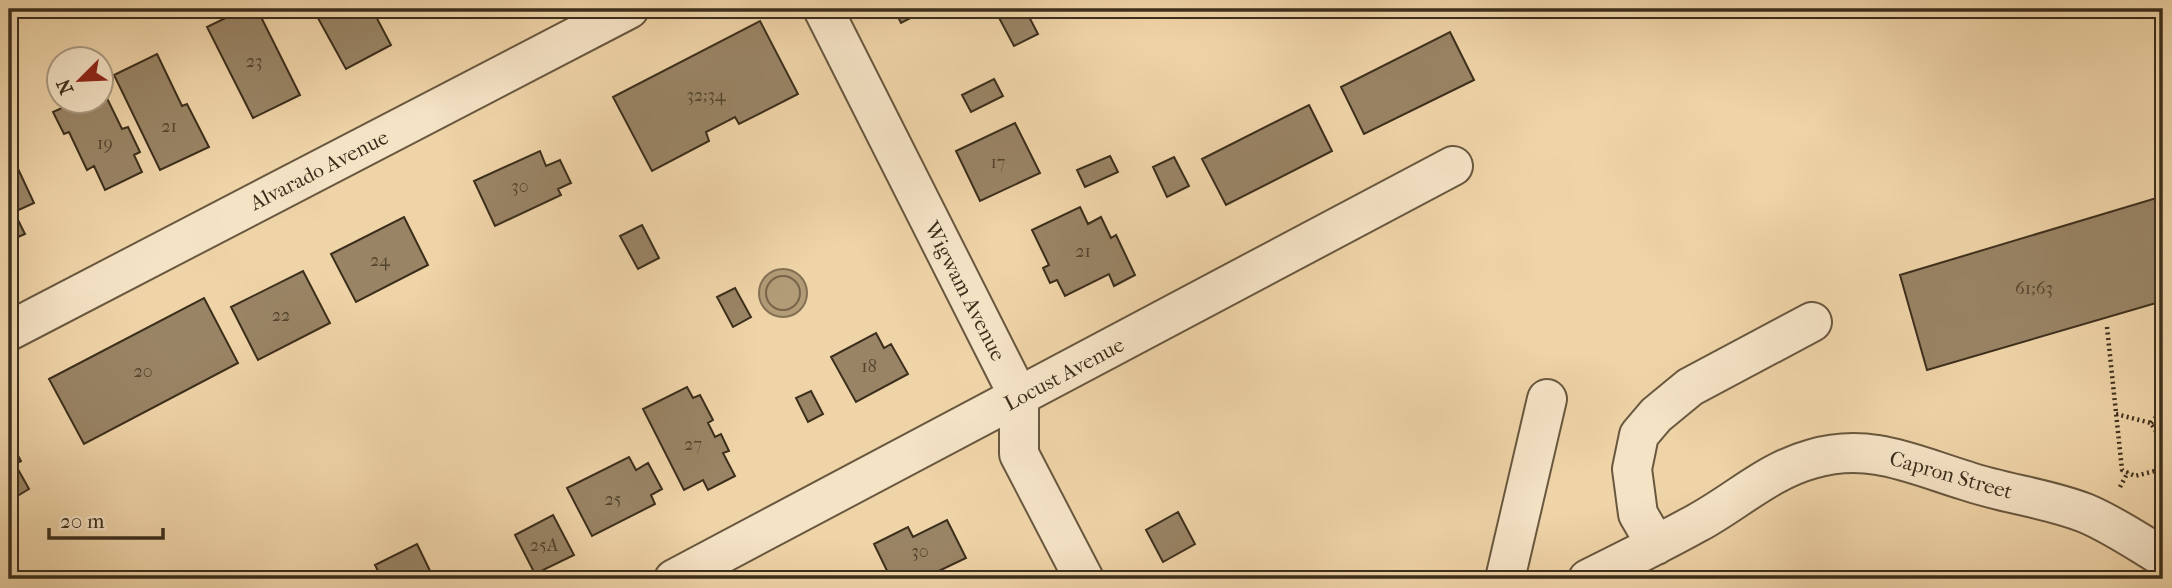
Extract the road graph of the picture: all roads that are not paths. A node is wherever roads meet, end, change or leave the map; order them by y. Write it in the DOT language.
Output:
graph roads {
  1 [pos="629,9"];
  2 [pos="823,9"];
  3 [pos="1453,166"];
  4 [pos="1812,322"];
  5 [pos="9,331"];
  6 [pos="1019,397"];
  7 [pos="1547,399"];
  8 [pos="1656,545"];
  9 [pos="2163,557"];
  10 [pos="674,579"];
  11 [pos="1084,579"];
  12 [pos="1506,579"];
  13 [pos="1588,579"];
  1 -- 5 [label="street, Alvarado Avenue"];
  2 -- 6 [label="street, Wigwam Avenue"];
  3 -- 6 [label="street, Locust Avenue"];
  4 -- 8 [label="street"];
  6 -- 10 [label="street, Locust Avenue"];
  6 -- 11 [label="street, Wigwam Avenue"];
  7 -- 12 [label="street"];
  8 -- 9 [label="street, Capron Street"];
  8 -- 13 [label="street, Capron Street"];
}
